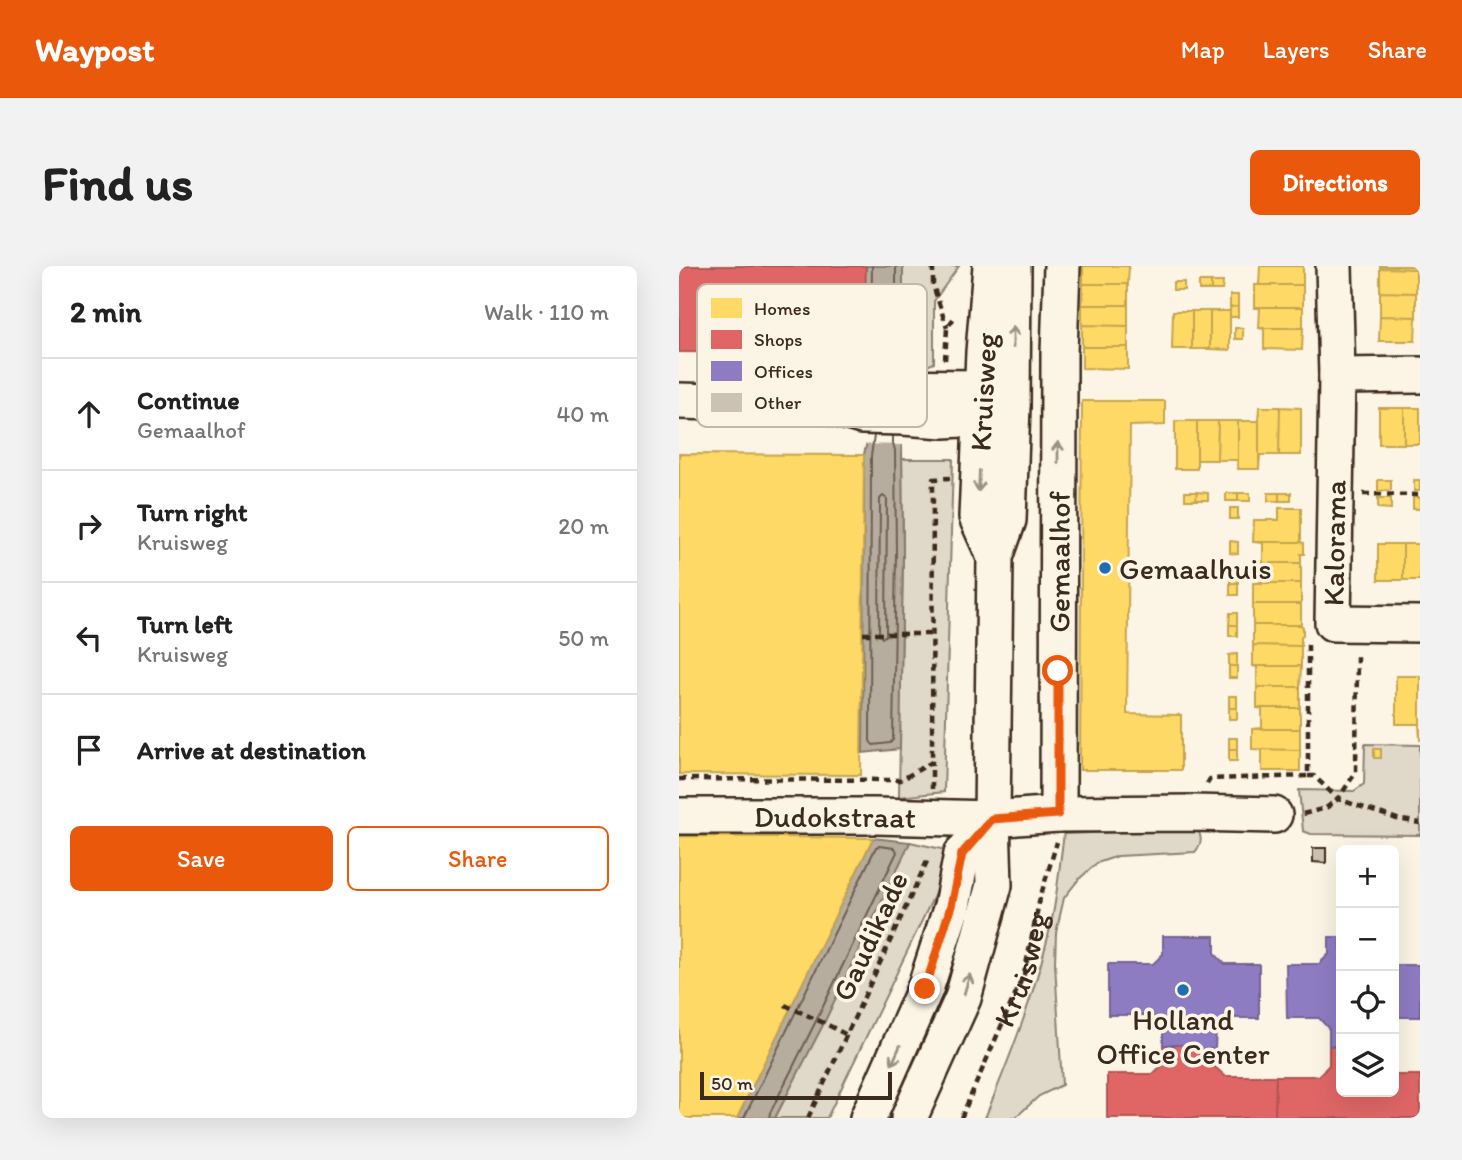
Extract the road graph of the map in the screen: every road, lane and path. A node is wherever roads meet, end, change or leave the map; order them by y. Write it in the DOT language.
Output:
graph roads {
  1 [pos="933,266"];
  2 [pos="991,266"];
  3 [pos="1013,266"];
  4 [pos="1062,266"];
  5 [pos="1334,266"];
  6 [pos="947,328"];
  7 [pos="1420,375"];
  8 [pos="1337,376"];
  9 [pos="679,401"];
  10 [pos="697,401"];
  11 [pos="992,404"];
  12 [pos="927,413"];
  13 [pos="957,478"];
  14 [pos="1334,494"];
  15 [pos="1420,495"];
  16 [pos="1345,623"];
  17 [pos="1420,624"];
  18 [pos="863,634"];
  19 [pos="933,634"];
  20 [pos="932,762"];
  21 [pos="1308,776"];
  22 [pos="679,779"];
  23 [pos="1338,799"];
  24 [pos="1193,813"];
  25 [pos="1058,814"];
  26 [pos="1274,815"];
  27 [pos="679,816"];
  28 [pos="931,817"];
  29 [pos="992,819"];
  30 [pos="1420,823"];
  31 [pos="785,1005"];
  32 [pos="847,1035"];
  33 [pos="808,1118"];
  34 [pos="868,1118"];
  35 [pos="909,1118"];
  36 [pos="961,1118"];
  1 -- 6 [label="path"];
  2 -- 11 [label="street, Kruisweg"];
  11 -- 3 [label="street, Kruisweg, one-way"];
  25 -- 4 [label="street, Gemaalhof, one-way"];
  5 -- 8 [label="street, Kalorama"];
  7 -- 8 [label="street"];
  8 -- 14 [label="street, Kalorama"];
  9 -- 10 [label="street"];
  11 -- 12 [label="street"];
  11 -- 29 [label="street, Kruisweg"];
  13 -- 19 [label="path, Gaudikade"];
  14 -- 15 [label="path"];
  14 -- 16 [label="street, Kalorama"];
  16 -- 17 [label="street, Kalorama"];
  16 -- 21 [label="path"];
  16 -- 23 [label="path"];
  18 -- 19 [label="path"];
  19 -- 20 [label="path, Gaudikade"];
  20 -- 22 [label="path, Dudokstraat"];
  20 -- 28 [label="path, Gaudikade"];
  21 -- 23 [label="path"];
  21 -- 24 [label="path"];
  23 -- 26 [label="path"];
  23 -- 30 [label="path"];
  24 -- 25 [label="street"];
  24 -- 26 [label="street"];
  25 -- 29 [label="street"];
  25 -- 36 [label="path, Kruisweg"];
  27 -- 28 [label="street, Dudokstraat"];
  28 -- 29 [label="street, Dudokstraat"];
  28 -- 32 [label="path, Gaudikade"];
  29 -- 34 [label="street, one-way"];
  35 -- 29 [label="street, Kruisweg, one-way"];
  31 -- 32 [label="path, Gaudikade"];
  32 -- 33 [label="path, Gaudikade"];
}
